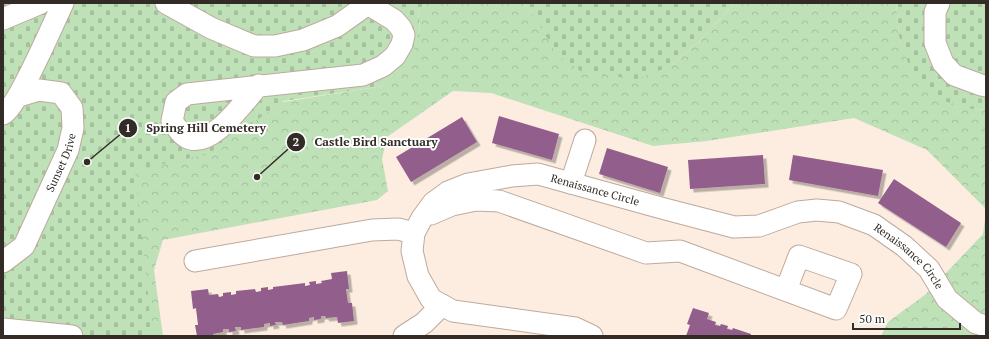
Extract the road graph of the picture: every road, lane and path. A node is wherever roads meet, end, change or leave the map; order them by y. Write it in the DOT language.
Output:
graph roads {
  1 [pos="41,3"];
  2 [pos="63,3"];
  3 [pos="166,3"];
  4 [pos="366,3"];
  5 [pos="939,3"];
  6 [pos="3,19"];
  7 [pos="259,85"];
  8 [pos="986,86"];
  9 [pos="19,96"];
  10 [pos="3,114"];
  11 [pos="585,140"];
  12 [pos="571,183"];
  13 [pos="418,226"];
  14 [pos="3,262"];
  15 [pos="195,262"];
  16 [pos="786,290"];
  17 [pos="442,304"];
  18 [pos="986,326"];
  19 [pos="3,329"];
  20 [pos="415,334"];
  21 [pos="63,336"];
  22 [pos="592,336"];
  1 -- 6 [label="street"];
  2 -- 9 [label="street"];
  3 -- 4 [label="street"];
  4 -- 7 [label="street"];
  5 -- 8 [label="street"];
  9 -- 10 [label="street"];
  9 -- 14 [label="street, Sunset Drive"];
  11 -- 12 [label="street"];
  12 -- 13 [label="street, Renaissance Circle"];
  12 -- 18 [label="street, Renaissance Circle"];
  13 -- 15 [label="street"];
  13 -- 16 [label="street"];
  13 -- 17 [label="street"];
  17 -- 20 [label="street"];
  17 -- 22 [label="street"];
  19 -- 21 [label="street"];
}
